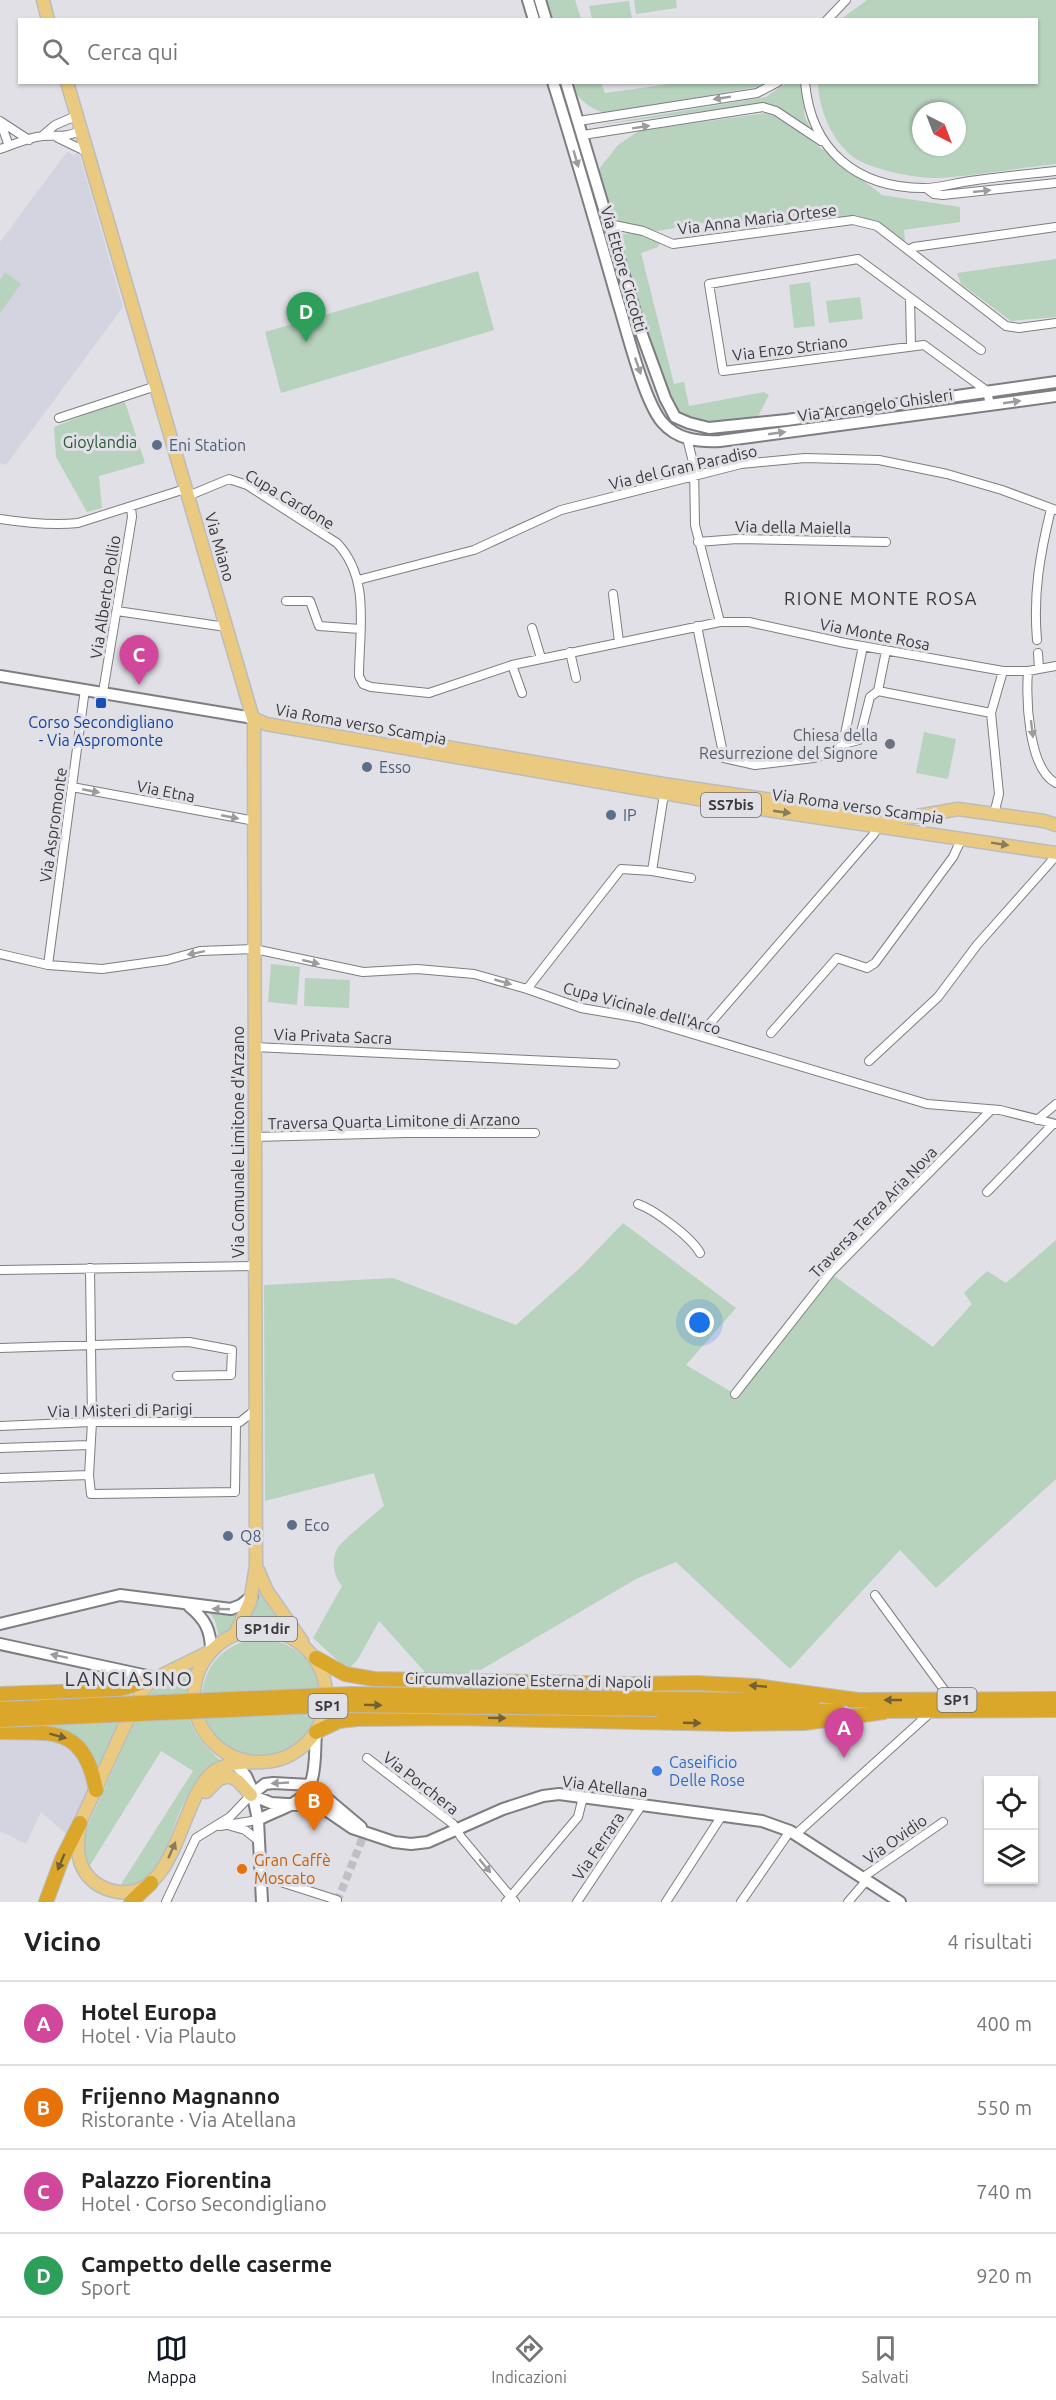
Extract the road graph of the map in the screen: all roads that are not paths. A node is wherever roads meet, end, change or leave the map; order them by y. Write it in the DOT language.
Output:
graph roads {
  1 [pos="42,0"];
  2 [pos="528,0"];
  3 [pos="540,0"];
  4 [pos="846,0"];
  5 [pos="47,18"];
  6 [pos="533,18"];
  7 [pos="545,18"];
  8 [pos="829,18"];
  9 [pos="67,84"];
  10 [pos="554,84"];
  11 [pos="568,84"];
  12 [pos="774,84"];
  13 [pos="806,84"];
  14 [pos="76,117"];
  15 [pos="0,121"];
  16 [pos="579,121"];
  17 [pos="81,130"];
  18 [pos="568,131"];
  19 [pos="583,135"];
  20 [pos="42,136"];
  21 [pos="56,138"];
  22 [pos="29,140"];
  23 [pos="822,141"];
  24 [pos="9,146"];
  25 [pos="0,149"];
  26 [pos="88,153"];
  27 [pos="1056,171"];
  28 [pos="1056,183"];
  29 [pos="926,188"];
  30 [pos="609,224"];
  31 [pos="1056,227"];
  32 [pos="908,250"];
  33 [pos="910,298"];
  34 [pos="1056,323"];
  35 [pos="911,346"];
  36 [pos="981,350"];
  37 [pos="1056,382"];
  38 [pos="156,386"];
  39 [pos="987,391"];
  40 [pos="1056,396"];
  41 [pos="990,405"];
  42 [pos="59,418"];
  43 [pos="709,428"];
  44 [pos="692,440"];
  45 [pos="694,477"];
  46 [pos="187,492"];
  47 [pos="131,507"];
  48 [pos="1054,510"];
  49 [pos="0,519"];
  50 [pos="698,542"];
  51 [pos="886,542"];
  52 [pos="358,580"];
  53 [pos="613,594"];
  54 [pos="286,601"];
  55 [pos="117,611"];
  56 [pos="720,622"];
  57 [pos="697,626"];
  58 [pos="226,627"];
  59 [pos="360,628"];
  60 [pos="532,628"];
  61 [pos="1037,640"];
  62 [pos="619,642"];
  63 [pos="862,646"];
  64 [pos="886,651"];
  65 [pos="570,652"];
  66 [pos="1038,653"];
  67 [pos="541,658"];
  68 [pos="512,665"];
  69 [pos="1056,666"];
  70 [pos="1039,669"];
  71 [pos="1003,671"];
  72 [pos="1028,671"];
  73 [pos="0,676"];
  74 [pos="576,678"];
  75 [pos="85,689"];
  76 [pos="878,691"];
  77 [pos="103,692"];
  78 [pos="522,693"];
  79 [pos="991,713"];
  80 [pos="253,718"];
  81 [pos="843,744"];
  82 [pos="1056,783"];
  83 [pos="72,787"];
  84 [pos="663,790"];
  85 [pos="940,811"];
  86 [pos="994,814"];
  87 [pos="255,821"];
  88 [pos="1056,824"];
  89 [pos="878,826"];
  90 [pos="945,836"];
  91 [pos="962,838"];
  92 [pos="1056,854"];
  93 [pos="652,871"];
  94 [pos="691,878"];
  95 [pos="254,949"];
  96 [pos="0,954"];
  97 [pos="48,964"];
  98 [pos="527,989"];
  99 [pos="771,1033"];
  100 [pos="700,1035"];
  101 [pos="254,1047"];
  102 [pos="869,1061"];
  103 [pos="615,1064"];
  104 [pos="1056,1104"];
  105 [pos="991,1110"];
  106 [pos="1037,1120"];
  107 [pos="1054,1124"];
  108 [pos="535,1133"];
  109 [pos="254,1137"];
  110 [pos="987,1192"];
  111 [pos="638,1204"];
  112 [pos="700,1253"];
  113 [pos="255,1266"];
  114 [pos="90,1268"];
  115 [pos="0,1270"];
  116 [pos="91,1345"];
  117 [pos="0,1348"];
  118 [pos="177,1376"];
  119 [pos="735,1394"];
  120 [pos="256,1410"];
  121 [pos="92,1422"];
  122 [pos="238,1422"];
  123 [pos="0,1426"];
  124 [pos="256,1436"];
  125 [pos="90,1445"];
  126 [pos="0,1448"];
  127 [pos="88,1475"];
  128 [pos="0,1478"];
  129 [pos="256,1566"];
  130 [pos="875,1595"];
  131 [pos="252,1596"];
  132 [pos="186,1605"];
  133 [pos="0,1624"];
  134 [pos="235,1634"];
  135 [pos="0,1644"];
  136 [pos="306,1647"];
  137 [pos="211,1651"];
  138 [pos="315,1658"];
  139 [pos="156,1678"];
  140 [pos="945,1691"];
  141 [pos="0,1694"];
  142 [pos="858,1700"];
  143 [pos="1056,1700"];
  144 [pos="657,1704"];
  145 [pos="0,1709"];
  146 [pos="1056,1710"];
  147 [pos="932,1711"];
  148 [pos="884,1712"];
  149 [pos="0,1720"];
  150 [pos="0,1732"];
  151 [pos="316,1732"];
  152 [pos="367,1758"];
  153 [pos="233,1760"];
  154 [pos="311,1785"];
  155 [pos="96,1790"];
  156 [pos="251,1795"];
  157 [pos="583,1797"];
  158 [pos="291,1805"];
  159 [pos="641,1806"];
  160 [pos="188,1814"];
  161 [pos="721,1817"];
  162 [pos="258,1820"];
  163 [pos="943,1822"];
  164 [pos="80,1823"];
  165 [pos="227,1825"];
  166 [pos="215,1826"];
  167 [pos="456,1830"];
  168 [pos="365,1832"];
  169 [pos="792,1833"];
  170 [pos="259,1841"];
  171 [pos="262,1876"];
  172 [pos="864,1880"];
  173 [pos="151,1883"];
  174 [pos="127,1897"];
  175 [pos="338,1900"];
  176 [pos="510,1900"];
  177 [pos="46,1902"];
  178 [pos="166,1902"];
  179 [pos="262,1902"];
  180 [pos="577,1902"];
  181 [pos="666,1902"];
  182 [pos="741,1902"];
  183 [pos="848,1902"];
  184 [pos="900,1902"];
  1 -- 5 [label="main road"];
  2 -- 6 [label="main road"];
  3 -- 7 [label="main road"];
  4 -- 8 [label="street"];
  9 -- 14 [label="main road, Via Miano"];
  10 -- 18 [label="main road, Via Ettore Ciccotti"];
  11 -- 16 [label="main road, Via Ettore Ciccotti"];
  12 -- 16 [label="street, one-way"];
  13 -- 23 [label="street"];
  14 -- 17 [label="main road, Via Miano"];
  14 -- 20 [label="street"];
  15 -- 22 [label="street"];
  15 -- 24 [label="street"];
  16 -- 18 [label="main road"];
  16 -- 19 [label="main road, Via Ettore Ciccotti"];
  17 -- 21 [label="street"];
  17 -- 26 [label="main road, Via Miano"];
  18 -- 19 [label="main road"];
  18 -- 44 [label="main road, Via Ettore Ciccotti, one-way"];
  19 -- 23 [label="street, one-way"];
  19 -- 30 [label="main road, Via Ettore Ciccotti"];
  20 -- 21 [label="street"];
  20 -- 22 [label="street"];
  21 -- 26 [label="street"];
  22 -- 24 [label="street"];
  23 -- 29 [label="street"];
  24 -- 25 [label="street"];
  26 -- 38 [label="main road, Via Miano"];
  27 -- 29 [label="street"];
  29 -- 28 [label="street, one-way"];
  30 -- 32 [label="street, Via Anna Maria Ortese"];
  30 -- 43 [label="main road, Via Ettore Ciccotti"];
  31 -- 32 [label="street"];
  32 -- 34 [label="street, Via Anna Maria Ortese"];
  33 -- 35 [label="street"];
  33 -- 35 [label="street, Via Enzo Striano"];
  33 -- 36 [label="street"];
  35 -- 39 [label="street, Via Enzo Striano"];
  37 -- 39 [label="main road, Via Arcangelo Ghisleri"];
  38 -- 42 [label="street"];
  38 -- 46 [label="main road, Via Miano"];
  39 -- 41 [label="street"];
  39 -- 43 [label="main road, Via Arcangelo Ghisleri"];
  41 -- 40 [label="main road, Via Arcangelo Ghisleri, one-way"];
  44 -- 41 [label="main road, Via Arcangelo Ghisleri, one-way"];
  44 -- 45 [label="street"];
  45 -- 48 [label="street, Via del Gran Paradiso"];
  45 -- 50 [label="street"];
  45 -- 52 [label="street, Via del Gran Paradiso"];
  46 -- 47 [label="street, Cupa Cardone"];
  46 -- 52 [label="street, Cupa Cardone"];
  46 -- 58 [label="main road, Via Miano"];
  47 -- 49 [label="street, Cupa Cardone"];
  47 -- 55 [label="street, Via Alberto Pollio"];
  48 -- 61 [label="street"];
  50 -- 51 [label="street, Via della Maiella"];
  50 -- 56 [label="street"];
  52 -- 59 [label="street, Via Monte Rosa"];
  53 -- 62 [label="street"];
  54 -- 59 [label="street"];
  55 -- 58 [label="street"];
  55 -- 77 [label="street, Via Alberto Pollio"];
  56 -- 57 [label="street, Via Monte Rosa"];
  56 -- 63 [label="street, Via Monte Rosa"];
  57 -- 62 [label="street, Via Monte Rosa"];
  57 -- 81 [label="street"];
  58 -- 80 [label="main road, Via Miano"];
  59 -- 68 [label="street, Via Monte Rosa"];
  60 -- 67 [label="street"];
  62 -- 65 [label="street, Via Monte Rosa"];
  63 -- 64 [label="street, Via Monte Rosa"];
  63 -- 81 [label="street"];
  64 -- 71 [label="street, Via Monte Rosa"];
  64 -- 76 [label="street"];
  65 -- 67 [label="street, Via Monte Rosa"];
  65 -- 74 [label="street"];
  66 -- 70 [label="street"];
  67 -- 68 [label="street, Via Monte Rosa"];
  68 -- 78 [label="street"];
  69 -- 70 [label="street, Via Monte Rosa"];
  70 -- 72 [label="street, Via Monte Rosa"];
  71 -- 72 [label="street, Via Monte Rosa"];
  71 -- 79 [label="street"];
  72 -- 82 [label="street, one-way"];
  73 -- 75 [label="main road"];
  75 -- 77 [label="main road"];
  75 -- 83 [label="street, Via Aspromonte"];
  76 -- 79 [label="street"];
  76 -- 81 [label="street"];
  77 -- 80 [label="main road"];
  79 -- 86 [label="street"];
  80 -- 84 [label="main road, Via Roma verso Scampia / SS7bis"];
  80 -- 84 [label="main road, Via Roma verso Scampia / SS7bis"];
  80 -- 87 [label="main road, Via Comunale Limitone d'Arzano"];
  83 -- 87 [label="street, Via Etna, one-way"];
  83 -- 97 [label="street, Via Aspromonte"];
  84 -- 85 [label="main road, Via Roma verso Scampia / SS7bis"];
  84 -- 89 [label="main road, Via Roma verso Scampia / SS7bis, one-way"];
  84 -- 93 [label="street"];
  85 -- 86 [label="main road, Via Roma verso Scampia"];
  85 -- 90 [label="main road"];
  86 -- 88 [label="main road, Via Roma verso Scampia"];
  87 -- 95 [label="main road, Via Comunale Limitone d'Arzano"];
  89 -- 90 [label="main road, Via Roma verso Scampia / SS7bis"];
  89 -- 100 [label="street"];
  90 -- 91 [label="main road, Via Roma verso Scampia"];
  91 -- 92 [label="main road, Via Roma verso Scampia, one-way"];
  91 -- 99 [label="street"];
  92 -- 102 [label="street"];
  93 -- 94 [label="street"];
  93 -- 98 [label="street"];
  95 -- 97 [label="street, Cupa Vicinale dell'Arco, one-way"];
  95 -- 98 [label="street, Cupa Vicinale dell'Arco, one-way"];
  95 -- 101 [label="main road, Via Comunale Limitone d'Arzano"];
  96 -- 97 [label="street, Cupa Vicinale dell'Arco"];
  98 -- 100 [label="street, Cupa Vicinale dell'Arco"];
  100 -- 105 [label="street, Cupa Vicinale dell'Arco"];
  101 -- 103 [label="street, Via Privata Sacra"];
  101 -- 109 [label="main road, Via Comunale Limitone d'Arzano"];
  104 -- 106 [label="street"];
  105 -- 106 [label="street, Cupa Vicinale dell'Arco"];
  105 -- 119 [label="street, Traversa Terza Aria Nova"];
  106 -- 107 [label="street, Cupa Vicinale dell'Arco"];
  107 -- 110 [label="street"];
  108 -- 109 [label="street, Traversa Quarta Limitone di Arzano"];
  109 -- 113 [label="main road, Via Comunale Limitone d'Arzano"];
  111 -- 112 [label="street"];
  113 -- 114 [label="street"];
  113 -- 120 [label="main road, Via Comunale Limitone d'Arzano"];
  114 -- 115 [label="street"];
  114 -- 116 [label="street"];
  116 -- 117 [label="street"];
  116 -- 118 [label="street"];
  116 -- 121 [label="street"];
  120 -- 122 [label="street"];
  120 -- 124 [label="main road, Via Comunale Limitone d'Arzano"];
  121 -- 122 [label="street, Via I Misteri di Parigi"];
  121 -- 123 [label="street, Via I Misteri di Parigi"];
  121 -- 125 [label="street"];
  122 -- 124 [label="street"];
  122 -- 127 [label="street"];
  124 -- 129 [label="main road, Via Comunale Limitone d'Arzano"];
  125 -- 126 [label="street"];
  125 -- 127 [label="street"];
  127 -- 128 [label="street"];
  129 -- 131 [label="main road, Via Comunale Limitone d'Arzano"];
  129 -- 136 [label="main road"];
  130 -- 140 [label="street"];
  131 -- 132 [label="main road, one-way"];
  131 -- 134 [label="main road, Via Comunale Limitone d'Arzano"];
  132 -- 133 [label="main road"];
  132 -- 137 [label="main road"];
  134 -- 136 [label="main road, SP1dir"];
  134 -- 137 [label="main road, SP1dir"];
  139 -- 135 [label="main road, one-way"];
  136 -- 138 [label="main road, SP1dir"];
  137 -- 139 [label="main road, SP1dir"];
  137 -- 153 [label="main road, SP1dir"];
  142 -- 138 [label="highway, one-way"];
  138 -- 151 [label="main road, SP1dir"];
  139 -- 141 [label="highway"];
  139 -- 155 [label="main road, SP1dir"];
  143 -- 142 [label="highway, Circumvallazione Esterna di Napoli / SP1, one-way"];
  142 -- 144 [label="highway, Circumvallazione Esterna di Napoli"];
  144 -- 145 [label="highway, Circumvallazione Esterna di Napoli / SP1, bridge"];
  144 -- 148 [label="highway, Circumvallazione Esterna di Napoli / SP1"];
  149 -- 144 [label="highway, Circumvallazione Esterna di Napoli / SP1, one-way, bridge"];
  146 -- 147 [label="highway, Circumvallazione Esterna di Napoli / SP1"];
  147 -- 148 [label="highway, Circumvallazione Esterna di Napoli / SP1"];
  147 -- 169 [label="street"];
  151 -- 148 [label="highway, one-way"];
  150 -- 155 [label="highway, one-way"];
  151 -- 153 [label="main road, SP1dir"];
  151 -- 154 [label="main road"];
  152 -- 167 [label="street, Via Porchera"];
  153 -- 156 [label="main road"];
  153 -- 160 [label="main road"];
  154 -- 156 [label="main road, one-way"];
  154 -- 158 [label="main road, Via Atellana"];
  154 -- 168 [label="main road, Via Atellana"];
  155 -- 164 [label="main road, SP1dir"];
  156 -- 158 [label="main road, Via Atellana"];
  156 -- 160 [label="main road"];
  156 -- 162 [label="main road"];
  156 -- 166 [label="street"];
  157 -- 159 [label="main road, Via Atellana"];
  157 -- 167 [label="main road, Via Atellana"];
  157 -- 176 [label="street"];
  158 -- 162 [label="main road, Via Atellana"];
  158 -- 168 [label="main road, Via Atellana"];
  159 -- 161 [label="main road, Via Atellana"];
  159 -- 180 [label="street, Via Ferrara"];
  173 -- 160 [label="main road, one-way"];
  161 -- 169 [label="main road, Via Atellana"];
  161 -- 181 [label="street"];
  162 -- 165 [label="street"];
  162 -- 170 [label="main road"];
  163 -- 172 [label="street, Via Ovidio"];
  164 -- 174 [label="main road, SP1dir"];
  164 -- 177 [label="highway, one-way"];
  165 -- 166 [label="street"];
  165 -- 170 [label="street"];
  166 -- 178 [label="street"];
  167 -- 168 [label="main road, Via Atellana"];
  167 -- 176 [label="street, one-way"];
  169 -- 172 [label="main road, Via Atellana"];
  169 -- 182 [label="street"];
  170 -- 171 [label="main road"];
  171 -- 175 [label="street"];
  171 -- 179 [label="main road"];
  172 -- 183 [label="street, Via Ovidio"];
  172 -- 184 [label="main road, Via Atellana"];
  173 -- 174 [label="highway"];
}
